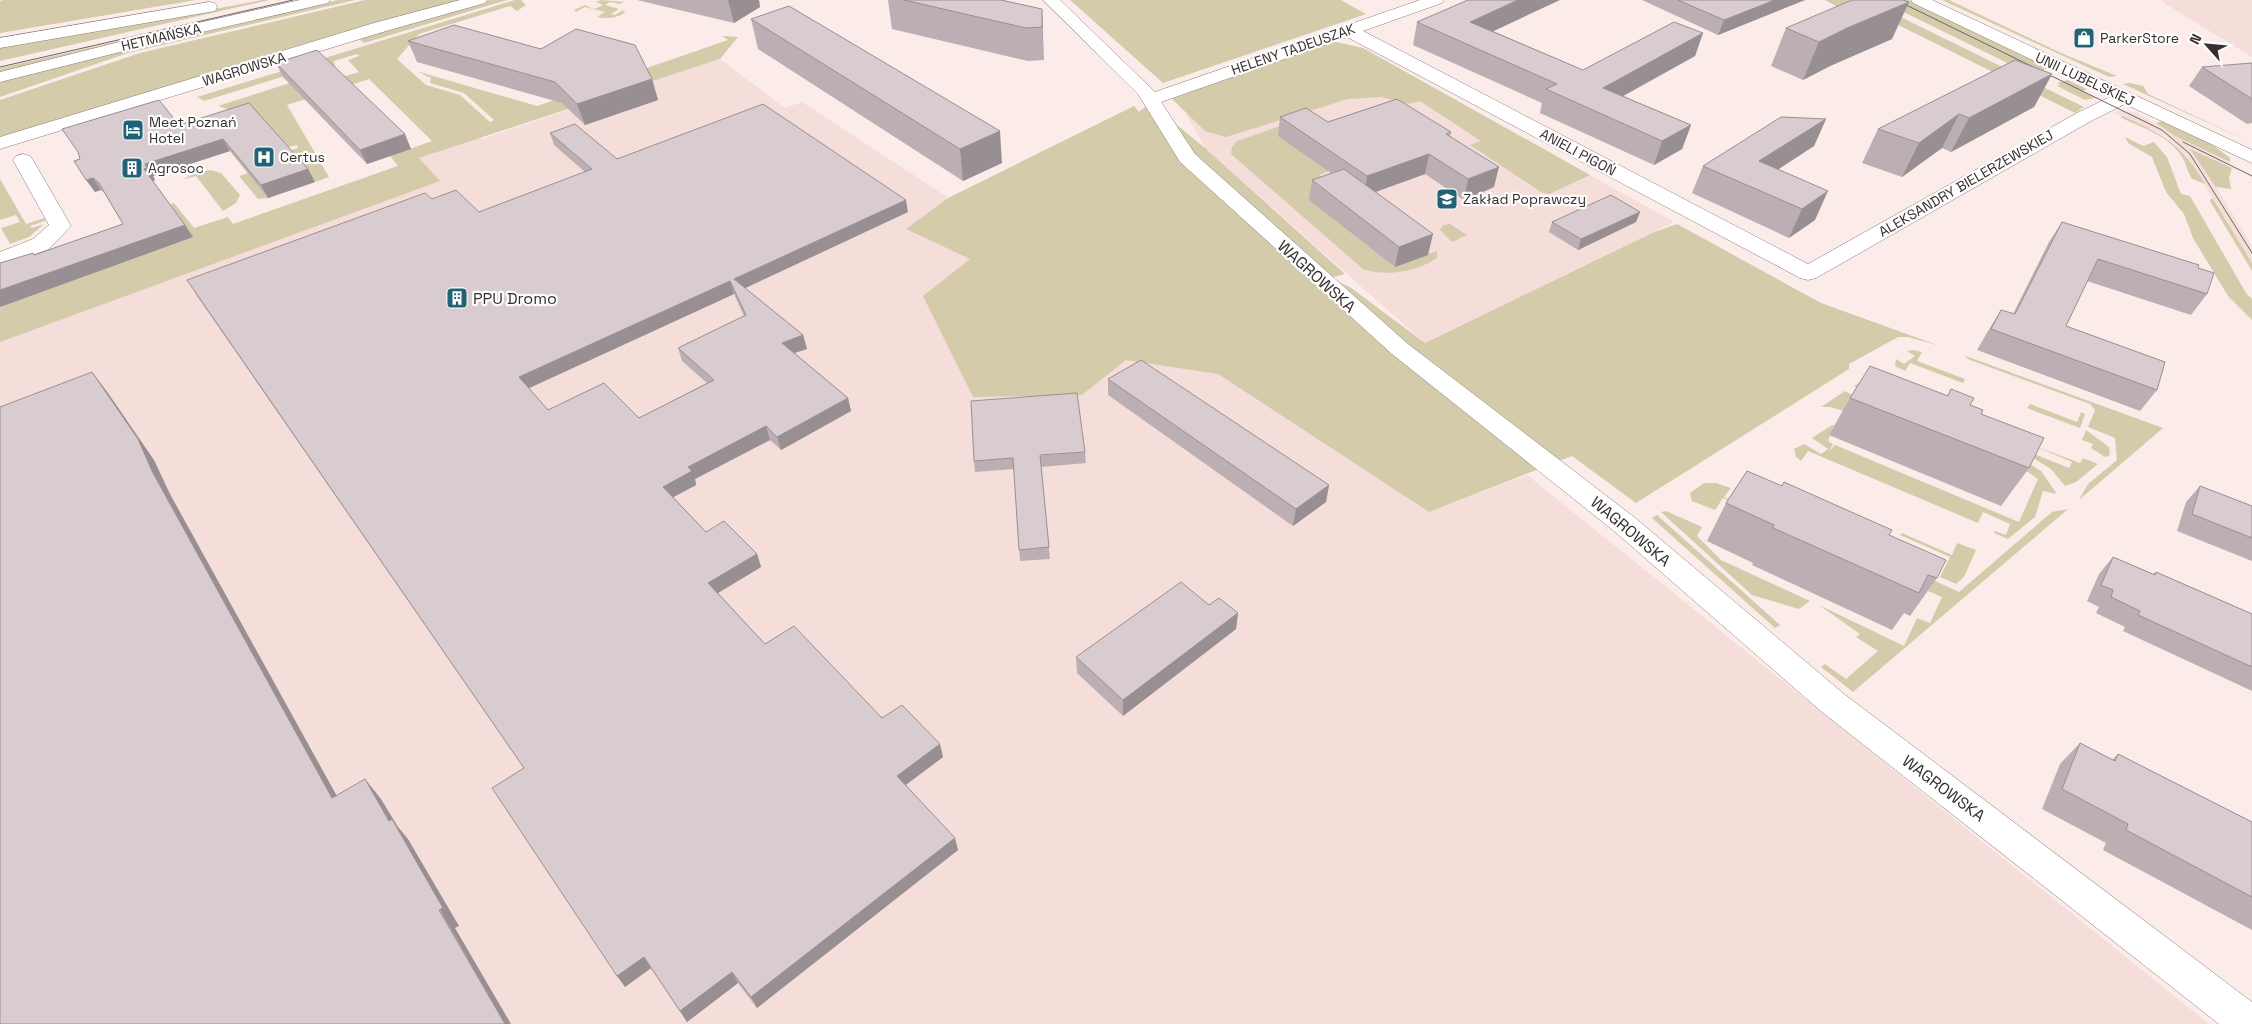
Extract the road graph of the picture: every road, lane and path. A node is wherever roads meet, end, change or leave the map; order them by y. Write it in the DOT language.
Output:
graph roads {
  1 [pos="322,0"];
  2 [pos="479,0"];
  3 [pos="1051,0"];
  4 [pos="1436,0"];
  5 [pos="1919,0"];
  6 [pos="1380,3"];
  7 [pos="226,4"];
  8 [pos="1398,13"];
  9 [pos="1348,30"];
  10 [pos="0,43"];
  11 [pos="0,78"];
  12 [pos="2126,98"];
  13 [pos="1151,99"];
  14 [pos="12,148"];
  15 [pos="2252,156"];
  16 [pos="0,260"];
  17 [pos="1808,273"];
  18 [pos="2250,1024"];
  1 -- 11 [label="street, HETMAŃSKA"];
  2 -- 14 [label="street, WAGROWSKA"];
  3 -- 13 [label="street, WAGROWSKA"];
  4 -- 8 [label="street, HELENY TADEUSZAK"];
  5 -- 12 [label="street, UNII LUBELSKIEJ"];
  6 -- 8 [label="street"];
  7 -- 10 [label="street, HETMAŃSKA"];
  8 -- 9 [label="street, HELENY TADEUSZAK"];
  9 -- 13 [label="street, HELENY TADEUSZAK"];
  9 -- 17 [label="street, ANIELI PIGOŃ"];
  12 -- 15 [label="street, UNII LUBELSKIEJ"];
  12 -- 17 [label="street, ALEKSANDRY BIELERZEWSKIEJ"];
  13 -- 18 [label="street, WAGROWSKA"];
  14 -- 16 [label="street, WAGROWSKA"];
}
